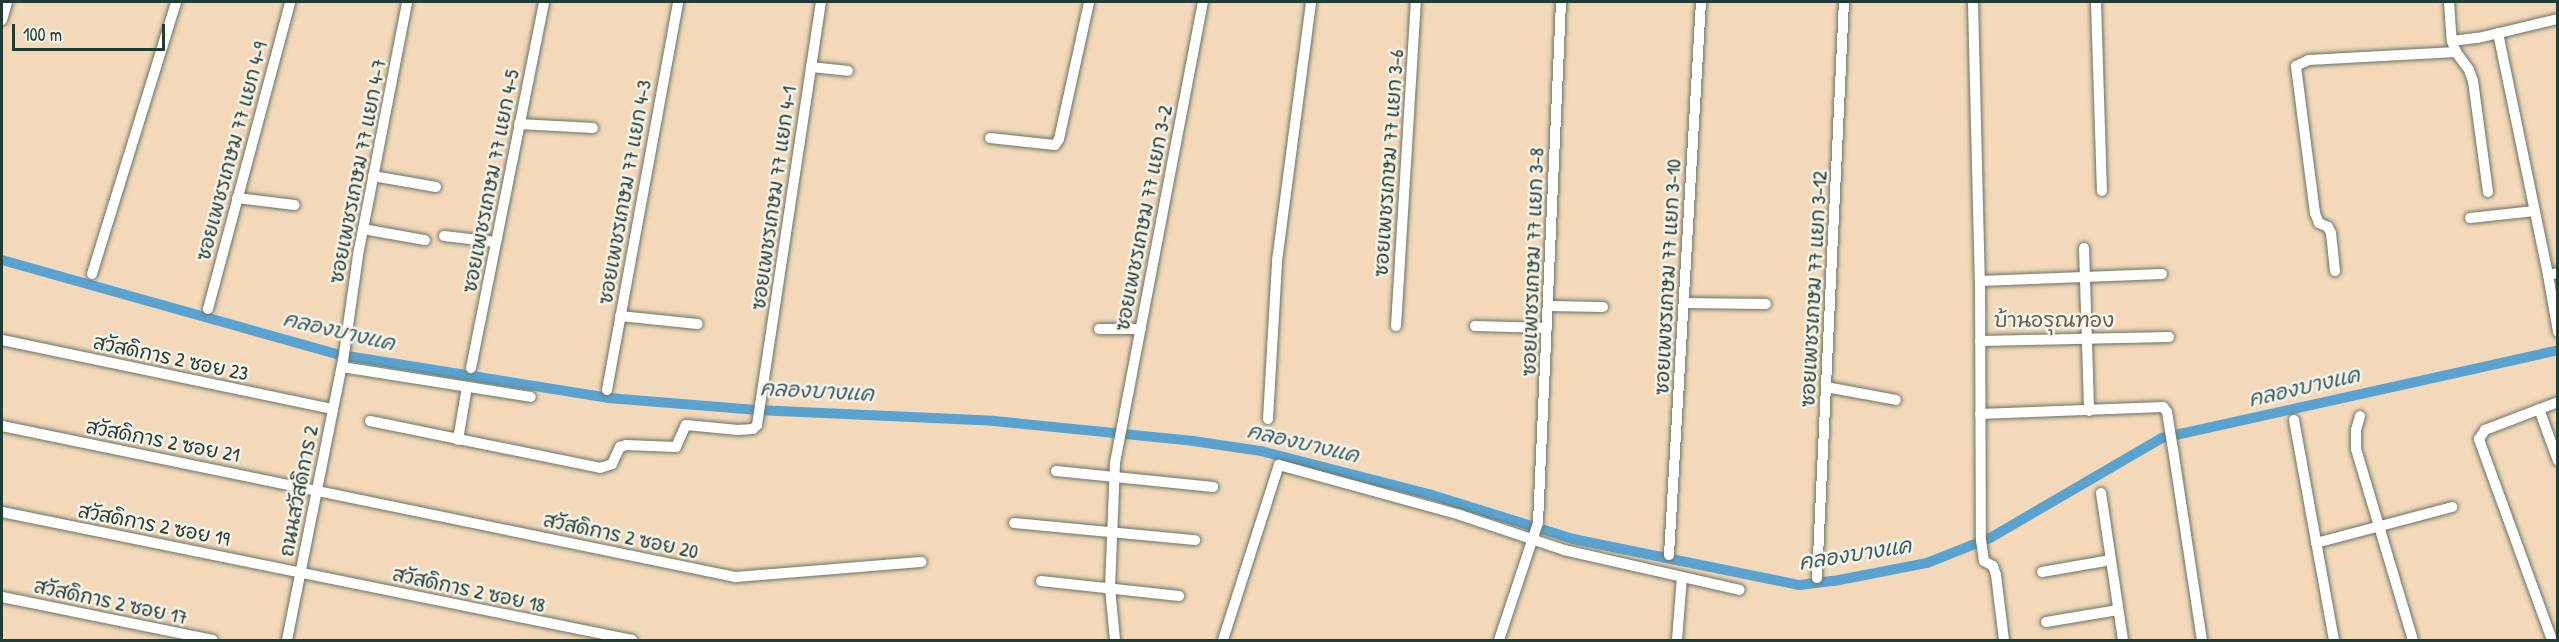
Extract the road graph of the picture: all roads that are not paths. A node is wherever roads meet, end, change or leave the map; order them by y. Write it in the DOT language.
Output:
graph roads {
  1 [pos="7,2"];
  2 [pos="176,2"];
  3 [pos="290,2"];
  4 [pos="407,2"];
  5 [pos="544,2"];
  6 [pos="678,2"];
  7 [pos="821,2"];
  8 [pos="1089,2"];
  9 [pos="1203,2"];
  10 [pos="1311,2"];
  11 [pos="1416,2"];
  12 [pos="1561,2"];
  13 [pos="1701,2"];
  14 [pos="1844,2"];
  15 [pos="1974,2"];
  16 [pos="2096,2"];
  17 [pos="2449,2"];
  18 [pos="2558,19"];
  19 [pos="2,20"];
  20 [pos="2498,33"];
  21 [pos="2452,41"];
  22 [pos="2456,52"];
  23 [pos="811,67"];
  24 [pos="848,70"];
  25 [pos="519,124"];
  26 [pos="593,128"];
  27 [pos="990,138"];
  28 [pos="373,176"];
  29 [pos="436,187"];
  30 [pos="2102,191"];
  31 [pos="2488,192"];
  32 [pos="237,198"];
  33 [pos="296,205"];
  34 [pos="2535,211"];
  35 [pos="2470,218"];
  36 [pos="363,229"];
  37 [pos="444,236"];
  38 [pos="425,240"];
  39 [pos="496,242"];
  40 [pos="2084,248"];
  41 [pos="2335,271"];
  42 [pos="92,274"];
  43 [pos="2162,274"];
  44 [pos="2553,274"];
  45 [pos="2084,277"];
  46 [pos="1980,281"];
  47 [pos="1684,303"];
  48 [pos="1766,304"];
  49 [pos="1548,306"];
  50 [pos="1603,308"];
  51 [pos="208,309"];
  52 [pos="620,316"];
  53 [pos="698,324"];
  54 [pos="1396,326"];
  55 [pos="1475,326"];
  56 [pos="1141,328"];
  57 [pos="1547,328"];
  58 [pos="1098,329"];
  59 [pos="2558,332"];
  60 [pos="2169,337"];
  61 [pos="2086,339"];
  62 [pos="2,340"];
  63 [pos="1980,341"];
  64 [pos="345,348"];
  65 [pos="342,367"];
  66 [pos="471,368"];
  67 [pos="467,387"];
  68 [pos="1826,387"];
  69 [pos="608,390"];
  70 [pos="531,397"];
  71 [pos="1896,400"];
  72 [pos="2558,402"];
  73 [pos="333,409"];
  74 [pos="2539,409"];
  75 [pos="2089,411"];
  76 [pos="1980,414"];
  77 [pos="2360,416"];
  78 [pos="1268,418"];
  79 [pos="2294,420"];
  80 [pos="370,421"];
  81 [pos="2,426"];
  82 [pos="458,440"];
  83 [pos="2558,461"];
  84 [pos="1056,471"];
  85 [pos="1114,478"];
  86 [pos="1213,487"];
  87 [pos="317,490"];
  88 [pos="2101,493"];
  89 [pos="2452,507"];
  90 [pos="2,512"];
  91 [pos="1014,522"];
  92 [pos="2378,525"];
  93 [pos="1111,531"];
  94 [pos="1195,540"];
  95 [pos="1532,540"];
  96 [pos="2316,543"];
  97 [pos="1669,555"];
  98 [pos="2111,560"];
  99 [pos="921,562"];
  100 [pos="300,572"];
  101 [pos="2042,572"];
  102 [pos="1682,577"];
  103 [pos="1817,578"];
  104 [pos="1041,581"];
  105 [pos="1110,588"];
  106 [pos="1740,590"];
  107 [pos="1179,596"];
  108 [pos="2,597"];
  109 [pos="2118,610"];
  110 [pos="2046,622"];
  111 [pos="213,640"];
  112 [pos="287,640"];
  113 [pos="632,640"];
  114 [pos="1115,640"];
  115 [pos="1223,640"];
  116 [pos="1499,640"];
  117 [pos="1677,640"];
  118 [pos="2004,640"];
  119 [pos="2123,640"];
  120 [pos="2202,640"];
  121 [pos="2334,640"];
  122 [pos="2413,640"];
  123 [pos="2553,640"];
  1 -- 19 [label="street"];
  2 -- 42 [label="street"];
  3 -- 32 [label="street, ซอยเพชรเกษม 77 แยก 4-9"];
  4 -- 28 [label="street, ซอยเพชรเกษม 77 แยก 4-7"];
  5 -- 25 [label="street, ซอยเพชรเกษม 77 แยก 4-5"];
  6 -- 52 [label="street, ซอยเพชรเกษม 77 แยก 4-3"];
  7 -- 23 [label="street, ซอยเพชรเกษม 77 แยก 4-1"];
  8 -- 27 [label="street"];
  9 -- 56 [label="street, ซอยเพชรเกษม 77 แยก 3-2"];
  10 -- 78 [label="street"];
  11 -- 54 [label="street, ซอยเพชรเกษม 77 แยก 3-6"];
  12 -- 49 [label="street, ซอยเพชรเกษม 77 แยก 3-8"];
  13 -- 47 [label="street, ซอยเพชรเกษม 77 แยก 3-10"];
  14 -- 68 [label="street, ซอยเพชรเกษม 77 แยก 3-12"];
  15 -- 46 [label="street"];
  16 -- 30 [label="street"];
  17 -- 21 [label="street"];
  18 -- 20 [label="street"];
  20 -- 21 [label="street"];
  20 -- 34 [label="street"];
  21 -- 22 [label="street"];
  22 -- 31 [label="street"];
  22 -- 41 [label="street"];
  23 -- 24 [label="street"];
  23 -- 82 [label="street, ซอยเพชรเกษม 77 แยก 4-1"];
  25 -- 26 [label="street"];
  25 -- 39 [label="street, ซอยเพชรเกษม 77 แยก 4-5"];
  28 -- 29 [label="street"];
  28 -- 36 [label="street, ซอยเพชรเกษม 77 แยก 4-7"];
  32 -- 33 [label="street"];
  32 -- 51 [label="street, ซอยเพชรเกษม 77 แยก 4-9"];
  34 -- 35 [label="street"];
  34 -- 44 [label="street"];
  36 -- 38 [label="street"];
  36 -- 64 [label="street, ซอยเพชรเกษม 77 แยก 4-7"];
  37 -- 39 [label="street"];
  39 -- 66 [label="street, ซอยเพชรเกษม 77 แยก 4-5"];
  40 -- 45 [label="street"];
  43 -- 45 [label="street"];
  44 -- 59 [label="street"];
  45 -- 46 [label="street"];
  45 -- 61 [label="street"];
  46 -- 63 [label="street"];
  47 -- 48 [label="street"];
  47 -- 97 [label="street, ซอยเพชรเกษม 77 แยก 3-10"];
  49 -- 50 [label="street"];
  49 -- 57 [label="street, ซอยเพชรเกษม 77 แยก 3-8"];
  52 -- 53 [label="street"];
  52 -- 69 [label="street, ซอยเพชรเกษม 77 แยก 4-3"];
  55 -- 57 [label="street"];
  56 -- 58 [label="street"];
  56 -- 85 [label="street, ซอยเพชรเกษม 77 แยก 3-2"];
  57 -- 95 [label="street, ซอยเพชรเกษม 77 แยก 3-8"];
  60 -- 61 [label="street"];
  61 -- 63 [label="street"];
  61 -- 75 [label="street"];
  62 -- 73 [label="street, สวัสดิการ 2 ซอย 23"];
  63 -- 76 [label="street"];
  64 -- 65 [label="street, ถนนสวัสดิการ 2"];
  65 -- 67 [label="street"];
  65 -- 73 [label="street, ถนนสวัสดิการ 2"];
  67 -- 70 [label="street"];
  67 -- 82 [label="street"];
  68 -- 71 [label="street"];
  68 -- 103 [label="street, ซอยเพชรเกษม 77 แยก 3-12"];
  72 -- 74 [label="street"];
  73 -- 87 [label="street, ถนนสวัสดิการ 2"];
  74 -- 83 [label="street"];
  74 -- 123 [label="street"];
  75 -- 76 [label="street"];
  75 -- 120 [label="street"];
  76 -- 118 [label="street"];
  77 -- 92 [label="street"];
  79 -- 96 [label="street"];
  80 -- 82 [label="street"];
  81 -- 87 [label="street, สวัสดิการ 2 ซอย 21"];
  84 -- 85 [label="street"];
  85 -- 86 [label="street"];
  85 -- 93 [label="street, ซอยเพชรเกษม 77 แยก 3-2"];
  87 -- 99 [label="street, สวัสดิการ 2 ซอย 20"];
  87 -- 100 [label="street, ถนนสวัสดิการ 2"];
  88 -- 98 [label="street"];
  89 -- 92 [label="street"];
  90 -- 100 [label="street, สวัสดิการ 2 ซอย 19"];
  91 -- 93 [label="street"];
  92 -- 96 [label="street"];
  92 -- 122 [label="street"];
  93 -- 94 [label="street"];
  93 -- 105 [label="street, ซอยเพชรเกษม 77 แยก 3-2"];
  95 -- 102 [label="street"];
  95 -- 115 [label="street"];
  95 -- 116 [label="street, ซอยเพชรเกษม 77 แยก 3-8"];
  96 -- 121 [label="street"];
  98 -- 101 [label="street"];
  98 -- 109 [label="street"];
  100 -- 112 [label="street, ถนนสวัสดิการ 2"];
  100 -- 113 [label="street, สวัสดิการ 2 ซอย 18"];
  102 -- 106 [label="street"];
  102 -- 117 [label="street"];
  104 -- 105 [label="street"];
  105 -- 107 [label="street"];
  105 -- 114 [label="street, ซอยเพชรเกษม 77 แยก 3-2"];
  108 -- 111 [label="street, สวัสดิการ 2 ซอย 17"];
  109 -- 110 [label="street"];
  109 -- 119 [label="street"];
}
